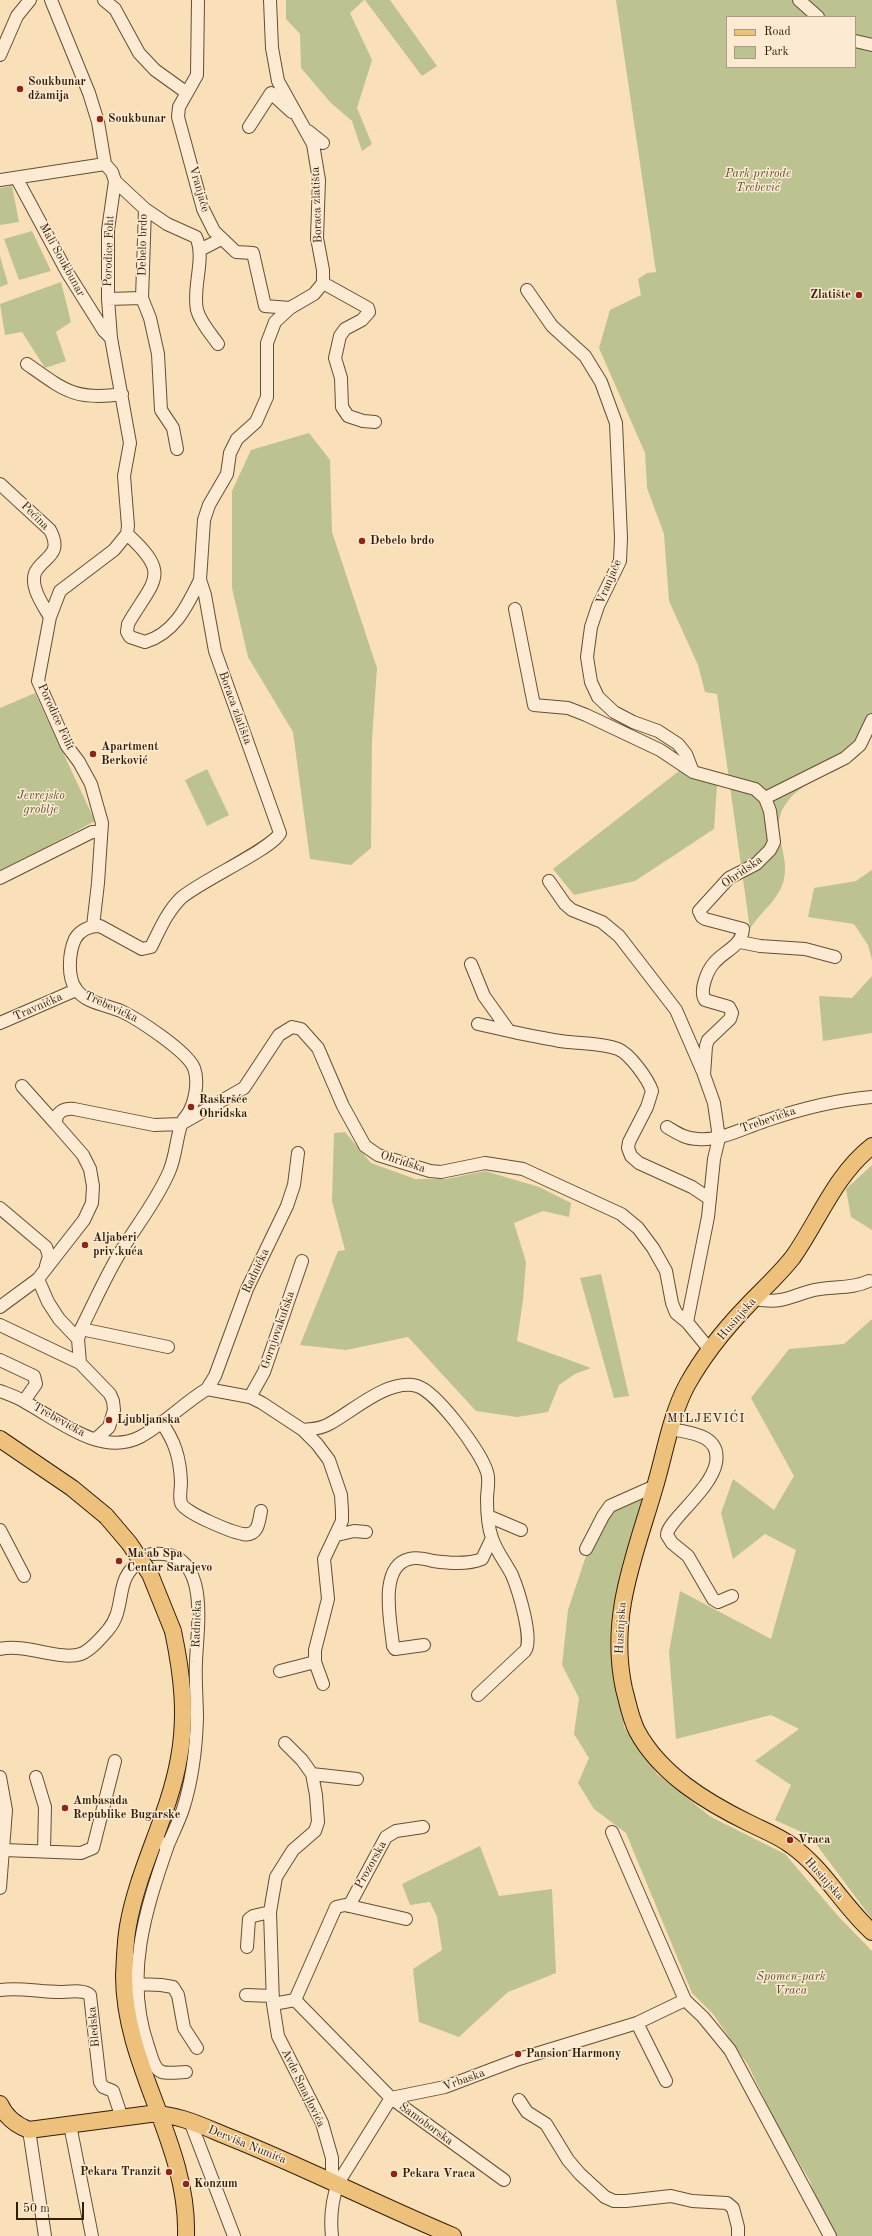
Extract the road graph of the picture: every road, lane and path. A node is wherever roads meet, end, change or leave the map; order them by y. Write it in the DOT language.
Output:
graph roads {
  1 [pos="30,0"];
  2 [pos="51,0"];
  3 [pos="104,0"];
  4 [pos="198,0"];
  5 [pos="270,0"];
  6 [pos="799,0"];
  7 [pos="817,16"];
  8 [pos="856,41"];
  9 [pos="872,45"];
  10 [pos="0,55"];
  11 [pos="187,93"];
  12 [pos="303,125"];
  13 [pos="249,127"];
  14 [pos="323,144"];
  15 [pos="105,164"];
  16 [pos="17,179"];
  17 [pos="0,180"];
  18 [pos="115,181"];
  19 [pos="145,209"];
  20 [pos="221,238"];
  21 [pos="200,250"];
  22 [pos="323,283"];
  23 [pos="527,290"];
  24 [pos="142,298"];
  25 [pos="108,299"];
  26 [pos="290,308"];
  27 [pos="111,338"];
  28 [pos="218,344"];
  29 [pos="27,364"];
  30 [pos="122,394"];
  31 [pos="375,422"];
  32 [pos="177,449"];
  33 [pos="0,484"];
  34 [pos="127,534"];
  35 [pos="200,580"];
  36 [pos="515,609"];
  37 [pos="50,617"];
  38 [pos="872,720"];
  39 [pos="693,772"];
  40 [pos="765,798"];
  41 [pos="101,832"];
  42 [pos="0,878"];
  43 [pos="549,880"];
  44 [pos="93,926"];
  45 [pos="740,942"];
  46 [pos="835,957"];
  47 [pos="471,964"];
  48 [pos="76,990"];
  49 [pos="0,1023"];
  50 [pos="478,1024"];
  51 [pos="509,1031"];
  52 [pos="704,1076"];
  53 [pos="22,1086"];
  54 [pos="872,1097"];
  55 [pos="56,1124"];
  56 [pos="181,1124"];
  57 [pos="667,1127"];
  58 [pos="719,1138"];
  59 [pos="872,1146"];
  60 [pos="298,1153"];
  61 [pos="710,1199"];
  62 [pos="0,1208"];
  63 [pos="302,1261"];
  64 [pos="41,1275"];
  65 [pos="870,1281"];
  66 [pos="754,1299"];
  67 [pos="0,1307"];
  68 [pos="687,1322"];
  69 [pos="0,1325"];
  70 [pos="80,1334"];
  71 [pos="168,1347"];
  72 [pos="710,1350"];
  73 [pos="0,1360"];
  74 [pos="80,1363"];
  75 [pos="207,1389"];
  76 [pos="0,1391"];
  77 [pos="250,1397"];
  78 [pos="24,1400"];
  79 [pos="161,1422"];
  80 [pos="672,1429"];
  81 [pos="303,1430"];
  82 [pos="0,1439"];
  83 [pos="96,1440"];
  84 [pos="655,1486"];
  85 [pos="261,1511"];
  86 [pos="488,1516"];
  87 [pos="0,1530"];
  88 [pos="521,1530"];
  89 [pos="366,1532"];
  90 [pos="337,1535"];
  91 [pos="492,1538"];
  92 [pos="586,1549"];
  93 [pos="24,1576"];
  94 [pos="732,1596"];
  95 [pos="424,1645"];
  96 [pos="0,1650"];
  97 [pos="315,1662"];
  98 [pos="280,1670"];
  99 [pos="323,1684"];
  100 [pos="478,1695"];
  101 [pos="285,1743"];
  102 [pos="115,1761"];
  103 [pos="312,1774"];
  104 [pos="0,1777"];
  105 [pos="36,1777"];
  106 [pos="357,1779"];
  107 [pos="423,1827"];
  108 [pos="612,1832"];
  109 [pos="162,1843"];
  110 [pos="4,1850"];
  111 [pos="44,1851"];
  112 [pos="0,1888"];
  113 [pos="349,1906"];
  114 [pos="270,1912"];
  115 [pos="406,1919"];
  116 [pos="872,1932"];
  117 [pos="247,1947"];
  118 [pos="136,1984"];
  119 [pos="0,1990"];
  120 [pos="246,1995"];
  121 [pos="272,2000"];
  122 [pos="295,2000"];
  123 [pos="685,2000"];
  124 [pos="637,2023"];
  125 [pos="197,2048"];
  126 [pos="186,2072"];
  127 [pos="666,2081"];
  128 [pos="391,2098"];
  129 [pos="519,2100"];
  130 [pos="0,2104"];
  131 [pos="160,2114"];
  132 [pos="122,2118"];
  133 [pos="190,2121"];
  134 [pos="70,2125"];
  135 [pos="29,2130"];
  136 [pos="504,2180"];
  137 [pos="335,2182"];
  138 [pos="434,2232"];
  139 [pos="45,2236"];
  140 [pos="92,2236"];
  141 [pos="186,2236"];
  142 [pos="234,2236"];
  143 [pos="332,2236"];
  144 [pos="453,2236"];
  145 [pos="738,2236"];
  146 [pos="830,2236"];
  1 -- 10 [label="street"];
  2 -- 15 [label="street"];
  3 -- 11 [label="street"];
  4 -- 11 [label="street, Vranjače"];
  5 -- 12 [label="street, Boraca zlatišta"];
  6 -- 7 [label="street"];
  8 -- 9 [label="street"];
  11 -- 20 [label="street, Vranjače"];
  12 -- 13 [label="street"];
  12 -- 14 [label="street, Boraca zlatišta"];
  12 -- 22 [label="street, Boraca zlatišta"];
  15 -- 16 [label="street"];
  15 -- 18 [label="street"];
  16 -- 17 [label="street"];
  16 -- 27 [label="street, Mali Soukbunar"];
  18 -- 19 [label="street, Debelo brdo"];
  18 -- 25 [label="street, Porodice Foht"];
  19 -- 21 [label="street"];
  19 -- 24 [label="street, Debelo brdo"];
  20 -- 21 [label="street"];
  20 -- 26 [label="street, Vranjače"];
  21 -- 28 [label="street"];
  22 -- 26 [label="street, Boraca zlatišta"];
  22 -- 31 [label="street"];
  23 -- 39 [label="street, Vranjače"];
  24 -- 25 [label="street"];
  24 -- 32 [label="street, Debelo brdo"];
  25 -- 27 [label="street, Porodice Foht"];
  26 -- 35 [label="street, Boraca zlatišta"];
  27 -- 30 [label="street, Porodice Foht"];
  29 -- 30 [label="street"];
  30 -- 34 [label="street, Porodice Foht"];
  33 -- 37 [label="street, Pećina"];
  34 -- 35 [label="street, Boraca zlatišta"];
  34 -- 37 [label="street, Porodice Foht"];
  35 -- 44 [label="street, Boraca zlatišta"];
  36 -- 39 [label="street"];
  37 -- 41 [label="street, Porodice Foht"];
  38 -- 40 [label="street"];
  39 -- 40 [label="street"];
  40 -- 45 [label="street, Ohridska"];
  41 -- 42 [label="street"];
  41 -- 44 [label="street, Porodice Foht"];
  43 -- 52 [label="street"];
  44 -- 48 [label="street, Trebevićka"];
  45 -- 46 [label="street"];
  45 -- 52 [label="street"];
  47 -- 51 [label="street"];
  48 -- 49 [label="street, Travnička"];
  48 -- 56 [label="street, Trebevićka"];
  50 -- 51 [label="street"];
  51 -- 61 [label="street"];
  52 -- 58 [label="street"];
  53 -- 55 [label="street"];
  54 -- 58 [label="street, Trebevićka"];
  55 -- 56 [label="street"];
  55 -- 64 [label="street"];
  56 -- 68 [label="street, Ohridska"];
  56 -- 70 [label="street, Trebevićka"];
  57 -- 58 [label="street, Trebevićka"];
  58 -- 61 [label="street"];
  59 -- 66 [label="main road, Husinjska"];
  60 -- 75 [label="street, Radnička"];
  61 -- 68 [label="street"];
  62 -- 64 [label="street"];
  63 -- 77 [label="street, Gornjovakufska"];
  64 -- 67 [label="street"];
  64 -- 70 [label="street"];
  65 -- 66 [label="street"];
  66 -- 72 [label="main road, Husinjska"];
  68 -- 72 [label="street, Ohridska"];
  69 -- 74 [label="street, Trebevićka"];
  70 -- 71 [label="street"];
  70 -- 74 [label="street"];
  72 -- 80 [label="main road, Husinjska"];
  73 -- 78 [label="street, Trebevićka"];
  74 -- 83 [label="street, Trebevićka"];
  75 -- 77 [label="street"];
  75 -- 79 [label="street"];
  76 -- 78 [label="street, Trebevićka"];
  77 -- 81 [label="street"];
  78 -- 83 [label="street, Trebevićka"];
  79 -- 83 [label="street"];
  79 -- 85 [label="street"];
  80 -- 84 [label="main road, Husinjska"];
  80 -- 94 [label="street"];
  81 -- 86 [label="street"];
  81 -- 90 [label="street"];
  82 -- 109 [label="main road, bridge"];
  84 -- 92 [label="street"];
  84 -- 116 [label="main road, Husinjska"];
  86 -- 88 [label="street"];
  86 -- 91 [label="street"];
  87 -- 93 [label="street"];
  89 -- 90 [label="street"];
  90 -- 97 [label="street"];
  91 -- 95 [label="street"];
  91 -- 100 [label="street"];
  96 -- 109 [label="street, Radnička"];
  97 -- 98 [label="street"];
  97 -- 99 [label="street"];
  101 -- 103 [label="street, Avde Smajlovića"];
  102 -- 111 [label="street"];
  103 -- 106 [label="street"];
  103 -- 114 [label="street, Avde Smajlovića"];
  104 -- 110 [label="street"];
  105 -- 111 [label="street"];
  107 -- 113 [label="street, Prozorska"];
  108 -- 123 [label="street"];
  109 -- 118 [label="street"];
  109 -- 131 [label="main road"];
  110 -- 111 [label="street"];
  110 -- 112 [label="street"];
  113 -- 115 [label="street, Prozorska"];
  113 -- 122 [label="street"];
  114 -- 117 [label="street"];
  114 -- 121 [label="street, Avde Smajlovića"];
  118 -- 125 [label="street"];
  118 -- 126 [label="street"];
  119 -- 132 [label="street, Bledska"];
  120 -- 121 [label="street"];
  121 -- 122 [label="street"];
  121 -- 137 [label="street, Avde Smajlovića"];
  122 -- 128 [label="street"];
  123 -- 124 [label="street, Vrbaska"];
  123 -- 146 [label="street"];
  124 -- 127 [label="street"];
  124 -- 128 [label="street, Vrbaska"];
  128 -- 136 [label="street, Samoborska"];
  128 -- 137 [label="street, Samoborska"];
  129 -- 145 [label="street"];
  130 -- 135 [label="main road"];
  131 -- 132 [label="main road, Derviša Numića"];
  131 -- 133 [label="main road, Derviša Numića"];
  131 -- 141 [label="main road"];
  132 -- 134 [label="main road, Derviša Numića"];
  133 -- 137 [label="main road, Derviša Numića"];
  133 -- 142 [label="street"];
  134 -- 135 [label="main road, Derviša Numića"];
  134 -- 140 [label="street"];
  135 -- 139 [label="street"];
  137 -- 138 [label="main road, Derviša Numića"];
  137 -- 143 [label="street"];
  138 -- 144 [label="main road, Derviša Numića"];
}
